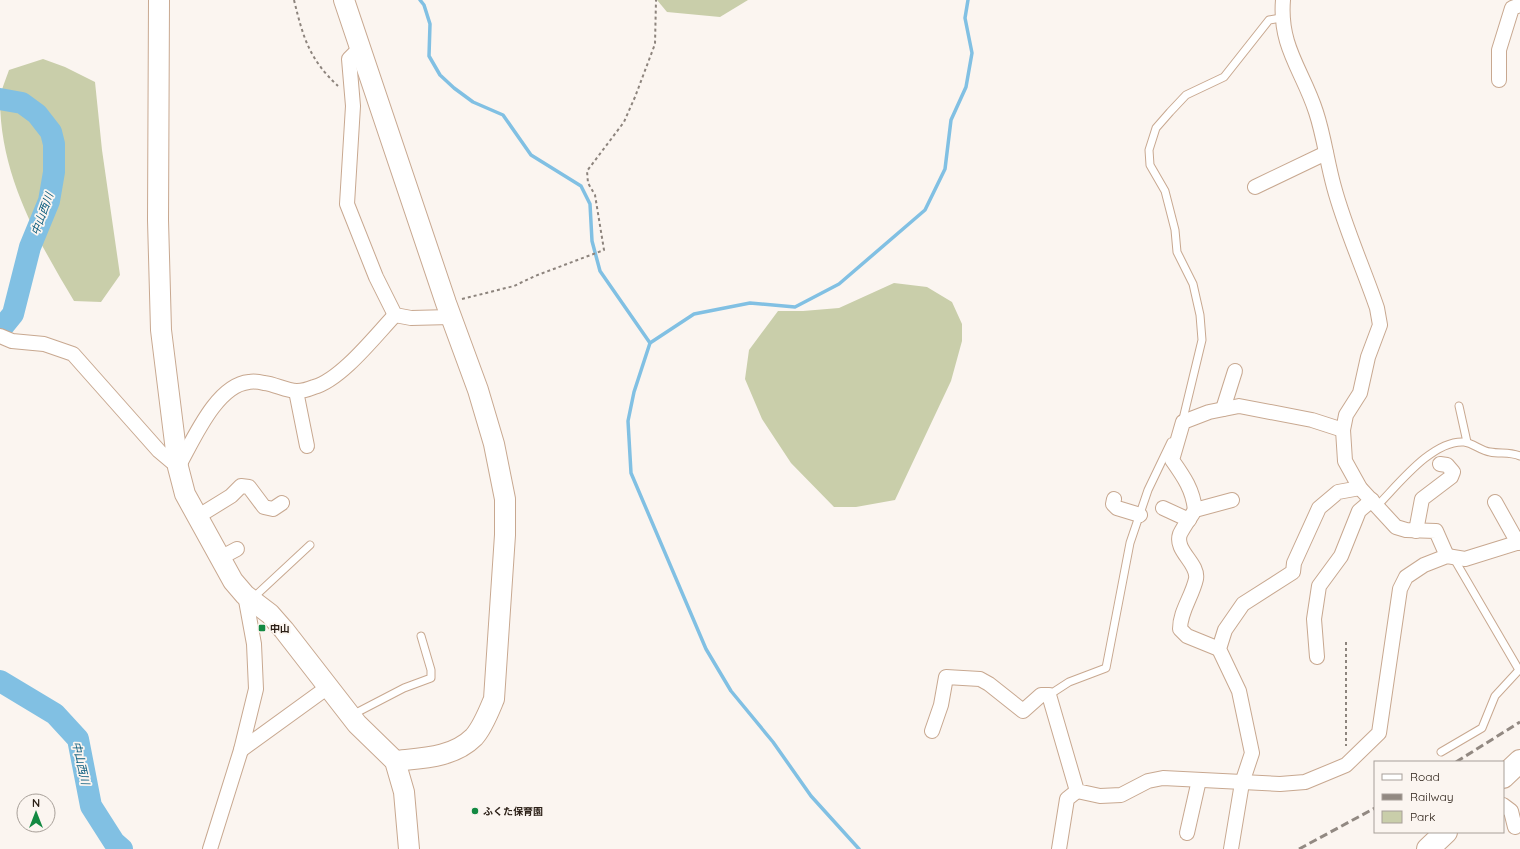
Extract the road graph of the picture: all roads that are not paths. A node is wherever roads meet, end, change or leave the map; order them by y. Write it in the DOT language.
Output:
graph roads {
  1 [pos="159,0"];
  2 [pos="344,0"];
  3 [pos="1283,0"];
  4 [pos="1520,5"];
  5 [pos="1281,18"];
  6 [pos="360,48"];
  7 [pos="1499,80"];
  8 [pos="1326,153"];
  9 [pos="1255,187"];
  10 [pos="449,310"];
  11 [pos="395,314"];
  12 [pos="6,338"];
  13 [pos="1235,371"];
  14 [pos="296,391"];
  15 [pos="1459,406"];
  16 [pos="1223,409"];
  17 [pos="1183,422"];
  18 [pos="1343,430"];
  19 [pos="1467,442"];
  20 [pos="308,446"];
  21 [pos="1520,456"];
  22 [pos="1440,464"];
  23 [pos="178,467"];
  24 [pos="1360,488"];
  25 [pos="1114,499"];
  26 [pos="1232,500"];
  27 [pos="1495,502"];
  28 [pos="282,503"];
  29 [pos="1374,503"];
  30 [pos="1163,508"];
  31 [pos="1140,514"];
  32 [pos="1192,515"];
  33 [pos="197,517"];
  34 [pos="1416,531"];
  35 [pos="1519,542"];
  36 [pos="310,545"];
  37 [pos="1450,557"];
  38 [pos="248,598"];
  39 [pos="421,636"];
  40 [pos="1219,649"];
  41 [pos="1317,657"];
  42 [pos="328,687"];
  43 [pos="1049,695"];
  44 [pos="350,716"];
  45 [pos="932,731"];
  46 [pos="241,750"];
  47 [pos="1441,752"];
  48 [pos="395,761"];
  49 [pos="1199,780"];
  50 [pos="1242,782"];
  51 [pos="1077,791"];
  52 [pos="1504,805"];
  53 [pos="1515,827"];
  54 [pos="1187,833"];
  55 [pos="1445,833"];
  56 [pos="210,849"];
  57 [pos="409,849"];
  58 [pos="1059,849"];
  59 [pos="1231,849"];
  60 [pos="1428,849"];
  1 -- 23 [label="street"];
  2 -- 6 [label="street"];
  3 -- 5 [label="street"];
  4 -- 7 [label="street"];
  5 -- 8 [label="street"];
  5 -- 17 [label="lane"];
  6 -- 10 [label="street"];
  6 -- 11 [label="street"];
  8 -- 9 [label="street"];
  8 -- 18 [label="street"];
  10 -- 11 [label="street"];
  10 -- 48 [label="street"];
  11 -- 14 [label="street"];
  12 -- 23 [label="street"];
  13 -- 16 [label="street"];
  14 -- 20 [label="street"];
  14 -- 23 [label="street"];
  15 -- 19 [label="lane"];
  16 -- 17 [label="street"];
  16 -- 18 [label="street"];
  17 -- 31 [label="lane"];
  17 -- 32 [label="street"];
  18 -- 24 [label="street"];
  19 -- 21 [label="lane"];
  19 -- 29 [label="lane"];
  22 -- 34 [label="street"];
  23 -- 33 [label="street"];
  24 -- 29 [label="street"];
  24 -- 40 [label="street"];
  25 -- 31 [label="street"];
  26 -- 32 [label="street"];
  27 -- 35 [label="street"];
  28 -- 33 [label="street"];
  29 -- 34 [label="street"];
  29 -- 41 [label="street"];
  30 -- 32 [label="street"];
  31 -- 43 [label="lane"];
  32 -- 40 [label="street"];
  33 -- 38 [label="street"];
  34 -- 37 [label="street"];
  35 -- 37 [label="street"];
  36 -- 38 [label="lane"];
  37 -- 47 [label="lane"];
  37 -- 50 [label="street"];
  38 -- 42 [label="street"];
  38 -- 46 [label="street"];
  39 -- 44 [label="lane"];
  40 -- 50 [label="street"];
  42 -- 44 [label="street"];
  42 -- 46 [label="street"];
  43 -- 45 [label="street"];
  43 -- 51 [label="street"];
  44 -- 48 [label="street"];
  46 -- 56 [label="street"];
  48 -- 57 [label="street"];
  49 -- 50 [label="street"];
  49 -- 51 [label="street"];
  49 -- 54 [label="street"];
  50 -- 59 [label="street"];
  51 -- 58 [label="street"];
  52 -- 53 [label="street"];
  55 -- 60 [label="highway"];
}
